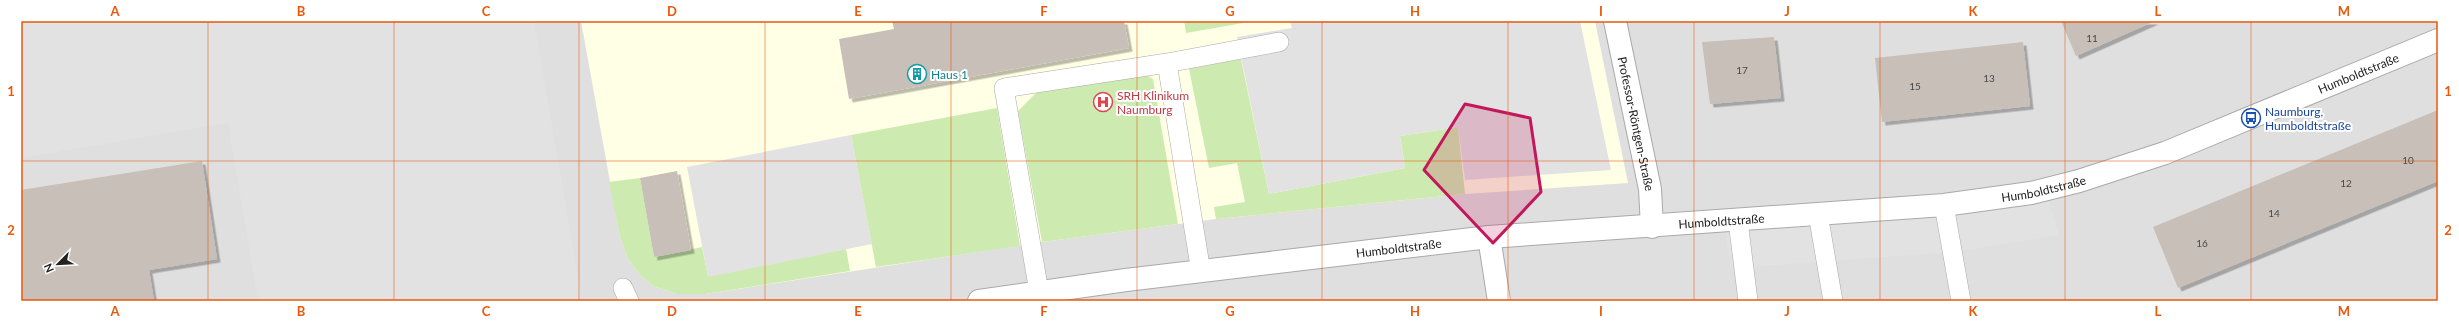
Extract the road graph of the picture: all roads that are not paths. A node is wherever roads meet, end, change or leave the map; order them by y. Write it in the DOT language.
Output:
graph roads {
  1 [pos="1615,21"];
  2 [pos="2438,40"];
  3 [pos="1279,42"];
  4 [pos="1167,63"];
  5 [pos="1944,205"];
  6 [pos="1818,214"];
  7 [pos="1738,221"];
  8 [pos="1652,227"];
  9 [pos="1488,237"];
  10 [pos="1201,272"];
  11 [pos="1039,292"];
  12 [pos="979,301"];
  13 [pos="1499,301"];
  14 [pos="1748,301"];
  15 [pos="1833,301"];
  16 [pos="1961,301"];
  1 -- 8 [label="street, Professor-Röntgen-Straße"];
  2 -- 5 [label="street, Humboldtstraße"];
  3 -- 4 [label="lane"];
  4 -- 10 [label="lane"];
  4 -- 11 [label="lane"];
  5 -- 6 [label="street, Humboldtstraße"];
  5 -- 16 [label="lane"];
  6 -- 7 [label="street, Humboldtstraße"];
  6 -- 15 [label="lane"];
  7 -- 8 [label="street, Humboldtstraße"];
  7 -- 14 [label="lane"];
  8 -- 9 [label="street, Humboldtstraße"];
  9 -- 10 [label="street, Humboldtstraße"];
  9 -- 13 [label="street"];
  10 -- 11 [label="street, Humboldtstraße"];
  11 -- 12 [label="street, Humboldtstraße"];
}
